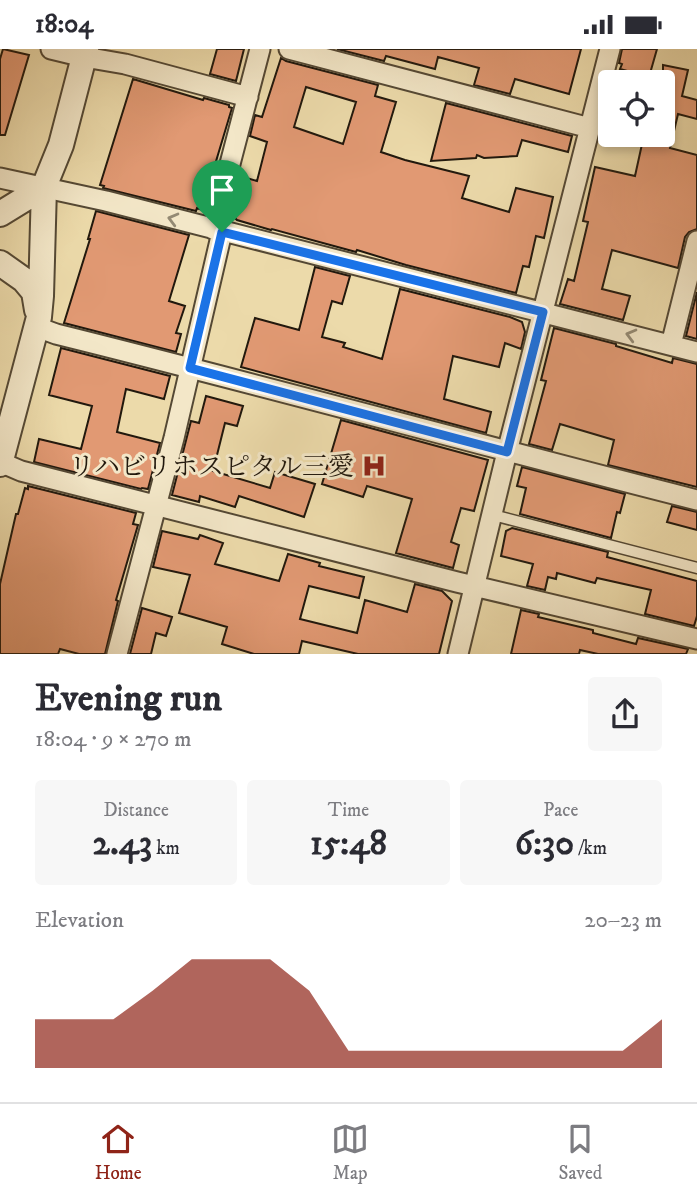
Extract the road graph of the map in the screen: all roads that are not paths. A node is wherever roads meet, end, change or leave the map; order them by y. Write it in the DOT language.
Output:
graph roads {
  1 [pos="51,49"];
  2 [pos="260,49"];
  3 [pos="289,49"];
  4 [pos="611,49"];
  5 [pos="85,53"];
  6 [pos="248,96"];
  7 [pos="590,128"];
  8 [pos="0,178"];
  9 [pos="44,187"];
  10 [pos="0,214"];
  11 [pos="218,231"];
  12 [pos="697,241"];
  13 [pos="0,263"];
  14 [pos="543,312"];
  15 [pos="38,322"];
  16 [pos="671,345"];
  17 [pos="697,352"];
  18 [pos="190,368"];
  19 [pos="9,392"];
  20 [pos="507,452"];
  21 [pos="0,463"];
  22 [pos="697,500"];
  23 [pos="156,507"];
  24 [pos="493,515"];
  25 [pos="697,568"];
  26 [pos="476,586"];
  27 [pos="697,639"];
  28 [pos="117,654"];
  29 [pos="458,654"];
  1 -- 5 [label="street"];
  2 -- 6 [label="street"];
  3 -- 7 [label="street"];
  4 -- 7 [label="street"];
  5 -- 6 [label="street"];
  5 -- 9 [label="street"];
  6 -- 11 [label="street"];
  7 -- 14 [label="street"];
  8 -- 9 [label="street"];
  9 -- 10 [label="street"];
  11 -- 9 [label="street, one-way"];
  9 -- 15 [label="street"];
  11 -- 14 [label="street"];
  11 -- 18 [label="street"];
  12 -- 16 [label="street"];
  13 -- 15 [label="street"];
  16 -- 14 [label="street, one-way"];
  14 -- 20 [label="street"];
  15 -- 18 [label="street"];
  15 -- 19 [label="street"];
  16 -- 17 [label="street"];
  18 -- 20 [label="street"];
  18 -- 23 [label="street"];
  19 -- 21 [label="street"];
  20 -- 22 [label="street"];
  20 -- 24 [label="street"];
  21 -- 23 [label="street"];
  23 -- 26 [label="street"];
  23 -- 28 [label="street"];
  24 -- 25 [label="lane"];
  24 -- 26 [label="street"];
  26 -- 27 [label="street"];
  26 -- 29 [label="street"];
}
